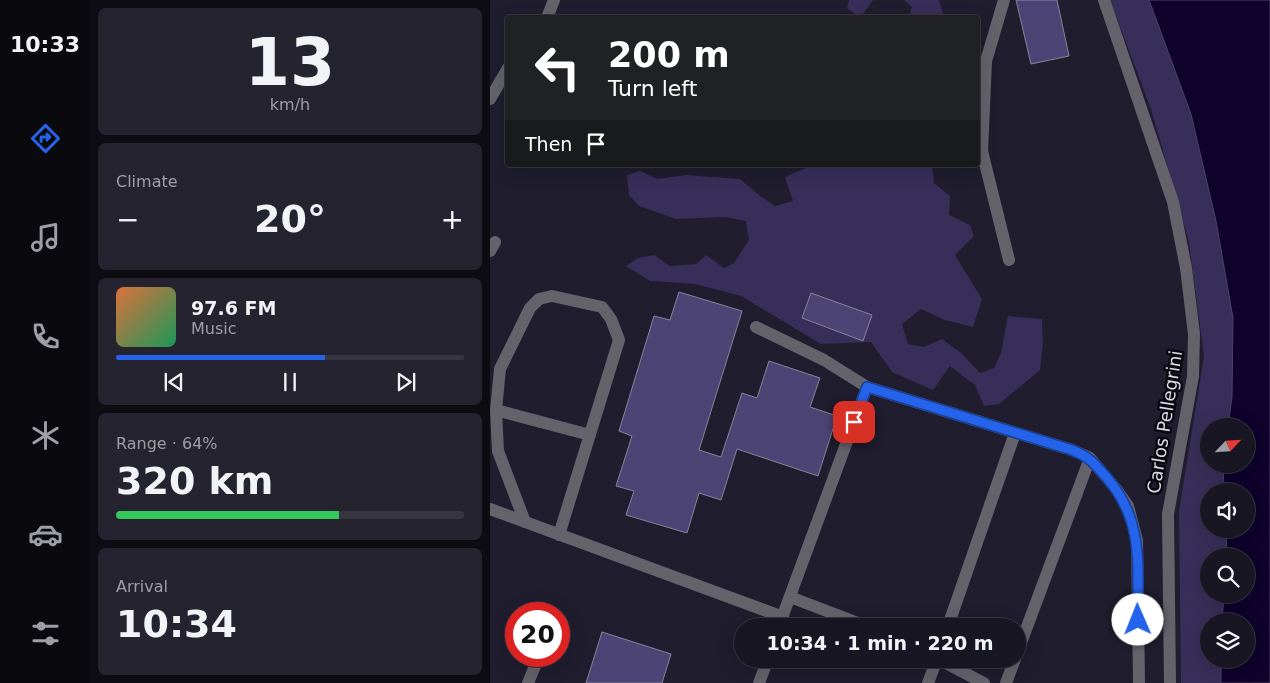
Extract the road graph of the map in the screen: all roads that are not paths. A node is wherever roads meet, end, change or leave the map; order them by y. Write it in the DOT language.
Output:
graph roads {
  1 [pos="554,0"];
  2 [pos="1004,0"];
  3 [pos="1104,0"];
  4 [pos="548,15"];
  5 [pos="505,73"];
  6 [pos="490,99"];
  7 [pos="1009,260"];
  8 [pos="756,327"];
  9 [pos="867,387"];
  10 [pos="496,410"];
  11 [pos="1015,434"];
  12 [pos="590,435"];
  13 [pos="1090,458"];
  14 [pos="490,509"];
  15 [pos="525,522"];
  16 [pos="559,535"];
  17 [pos="790,596"];
  18 [pos="771,618"];
  19 [pos="782,618"];
  20 [pos="846,618"];
  21 [pos="951,618"];
  22 [pos="1026,630"];
  23 [pos="535,667"];
  24 [pos="765,668"];
  25 [pos="934,668"];
  26 [pos="955,668"];
  27 [pos="1012,668"];
  28 [pos="528,683"];
  29 [pos="759,683"];
  30 [pos="928,683"];
  31 [pos="984,683"];
  32 [pos="1006,683"];
  33 [pos="1139,683"];
  34 [pos="1170,683"];
  1 -- 4 [label="street"];
  2 -- 7 [label="street"];
  3 -- 34 [label="street, Carlos Pellegrini"];
  5 -- 6 [label="street"];
  8 -- 9 [label="street"];
  9 -- 11 [label="street"];
  9 -- 17 [label="street"];
  10 -- 12 [label="street"];
  10 -- 12 [label="street"];
  10 -- 15 [label="street"];
  11 -- 13 [label="street"];
  11 -- 21 [label="street"];
  12 -- 16 [label="street"];
  13 -- 22 [label="street"];
  13 -- 33 [label="street"];
  14 -- 15 [label="street"];
  15 -- 16 [label="street"];
  16 -- 18 [label="street"];
  17 -- 19 [label="street"];
  17 -- 20 [label="street"];
  23 -- 28 [label="street"];
  24 -- 29 [label="street"];
  25 -- 30 [label="street"];
  26 -- 31 [label="street"];
  27 -- 32 [label="street"];
}
